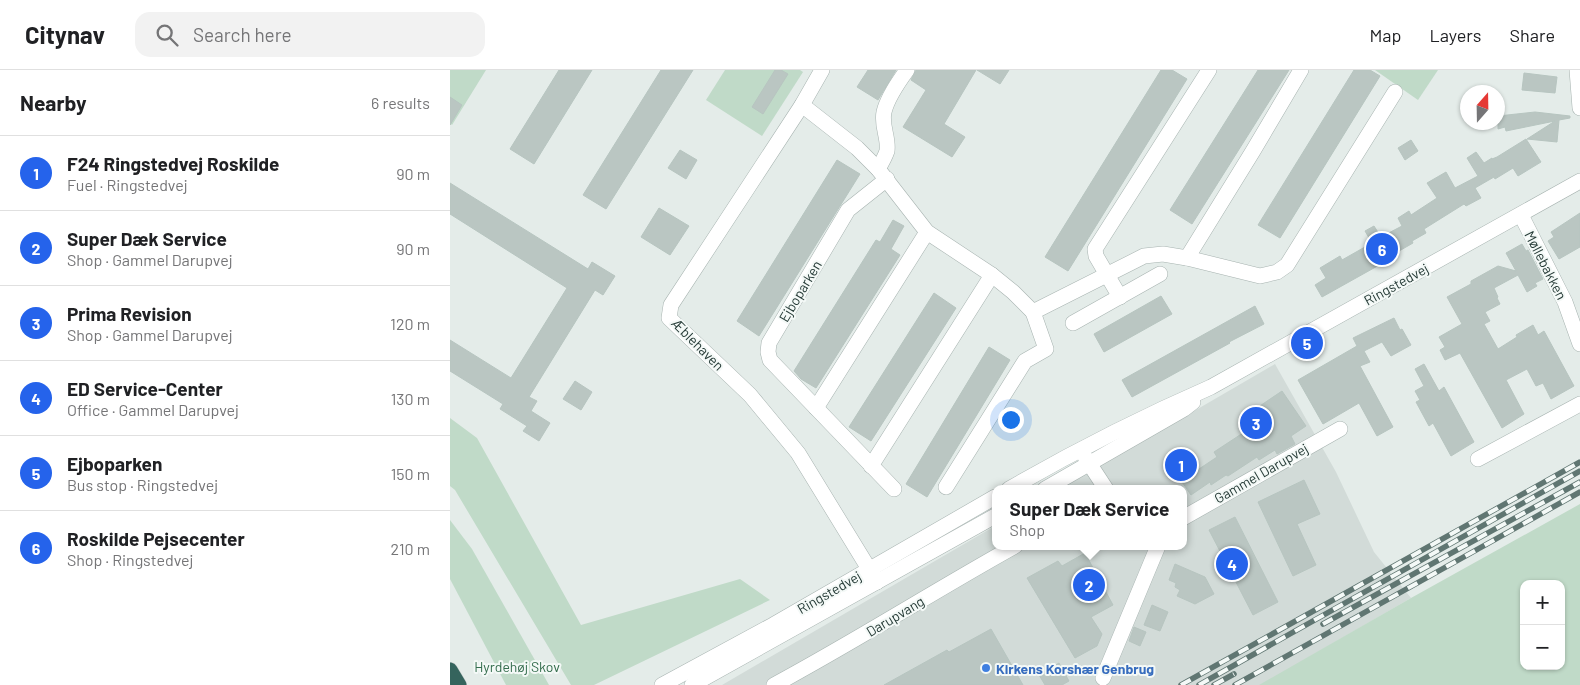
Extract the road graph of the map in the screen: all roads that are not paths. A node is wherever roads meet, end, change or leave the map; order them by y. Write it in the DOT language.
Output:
graph roads {
  1 [pos="822,70"];
  2 [pos="907,70"];
  3 [pos="1209,70"];
  4 [pos="1300,70"];
  5 [pos="1577,70"];
  6 [pos="1396,92"];
  7 [pos="802,105"];
  8 [pos="1580,108"];
  9 [pos="882,174"];
  10 [pos="1580,181"];
  11 [pos="1521,215"];
  12 [pos="927,232"];
  13 [pos="1187,258"];
  14 [pos="1106,274"];
  15 [pos="1160,274"];
  16 [pos="992,275"];
  17 [pos="1120,297"];
  18 [pos="1033,312"];
  19 [pos="1073,323"];
  20 [pos="1580,344"];
  21 [pos="1211,387"];
  22 [pos="1580,404"];
  23 [pos="816,408"];
  24 [pos="1340,429"];
  25 [pos="1080,450"];
  26 [pos="1478,459"];
  27 [pos="1089,464"];
  28 [pos="871,466"];
  29 [pos="1016,485"];
  30 [pos="1052,485"];
  31 [pos="1103,485"];
  32 [pos="946,487"];
  33 [pos="894,489"];
  34 [pos="992,499"];
  35 [pos="1187,516"];
  36 [pos="992,517"];
  37 [pos="1008,550"];
  38 [pos="1156,550"];
  39 [pos="874,575"];
  40 [pos="450,670"];
  41 [pos="1103,678"];
  42 [pos="459,685"];
  43 [pos="662,685"];
  44 [pos="692,685"];
  45 [pos="774,685"];
  1 -- 7 [label="street, Æblehaven"];
  2 -- 9 [label="street"];
  3 -- 14 [label="street"];
  4 -- 13 [label="street"];
  5 -- 8 [label="street"];
  6 -- 13 [label="street"];
  7 -- 9 [label="street"];
  7 -- 39 [label="street, Æblehaven"];
  9 -- 12 [label="street"];
  9 -- 23 [label="street, Ejboparken"];
  10 -- 11 [label="street, Ringstedvej"];
  11 -- 20 [label="street, Møllebakken"];
  11 -- 21 [label="street, Ringstedvej"];
  12 -- 16 [label="street"];
  12 -- 23 [label="street"];
  13 -- 14 [label="street"];
  14 -- 17 [label="street"];
  14 -- 18 [label="street"];
  15 -- 17 [label="street"];
  16 -- 18 [label="street"];
  16 -- 28 [label="street"];
  17 -- 19 [label="street"];
  18 -- 32 [label="street"];
  21 -- 25 [label="street, Ringstedvej"];
  21 -- 27 [label="street, Ringstedvej"];
  22 -- 26 [label="street"];
  23 -- 28 [label="street, Ejboparken"];
  24 -- 35 [label="street, Gammel Darupvej"];
  25 -- 27 [label="street"];
  25 -- 29 [label="street, Ringstedvej"];
  27 -- 30 [label="street, Ringstedvej"];
  27 -- 31 [label="street"];
  28 -- 33 [label="street, Ejboparken"];
  34 -- 39 [label="street, Ringstedvej"];
  36 -- 39 [label="street, Ringstedvej"];
  37 -- 45 [label="street, Darupvang"];
  38 -- 41 [label="street"];
  39 -- 43 [label="street, Ringstedvej"];
  39 -- 44 [label="street, Ringstedvej"];
  40 -- 42 [label="highway"];
}
